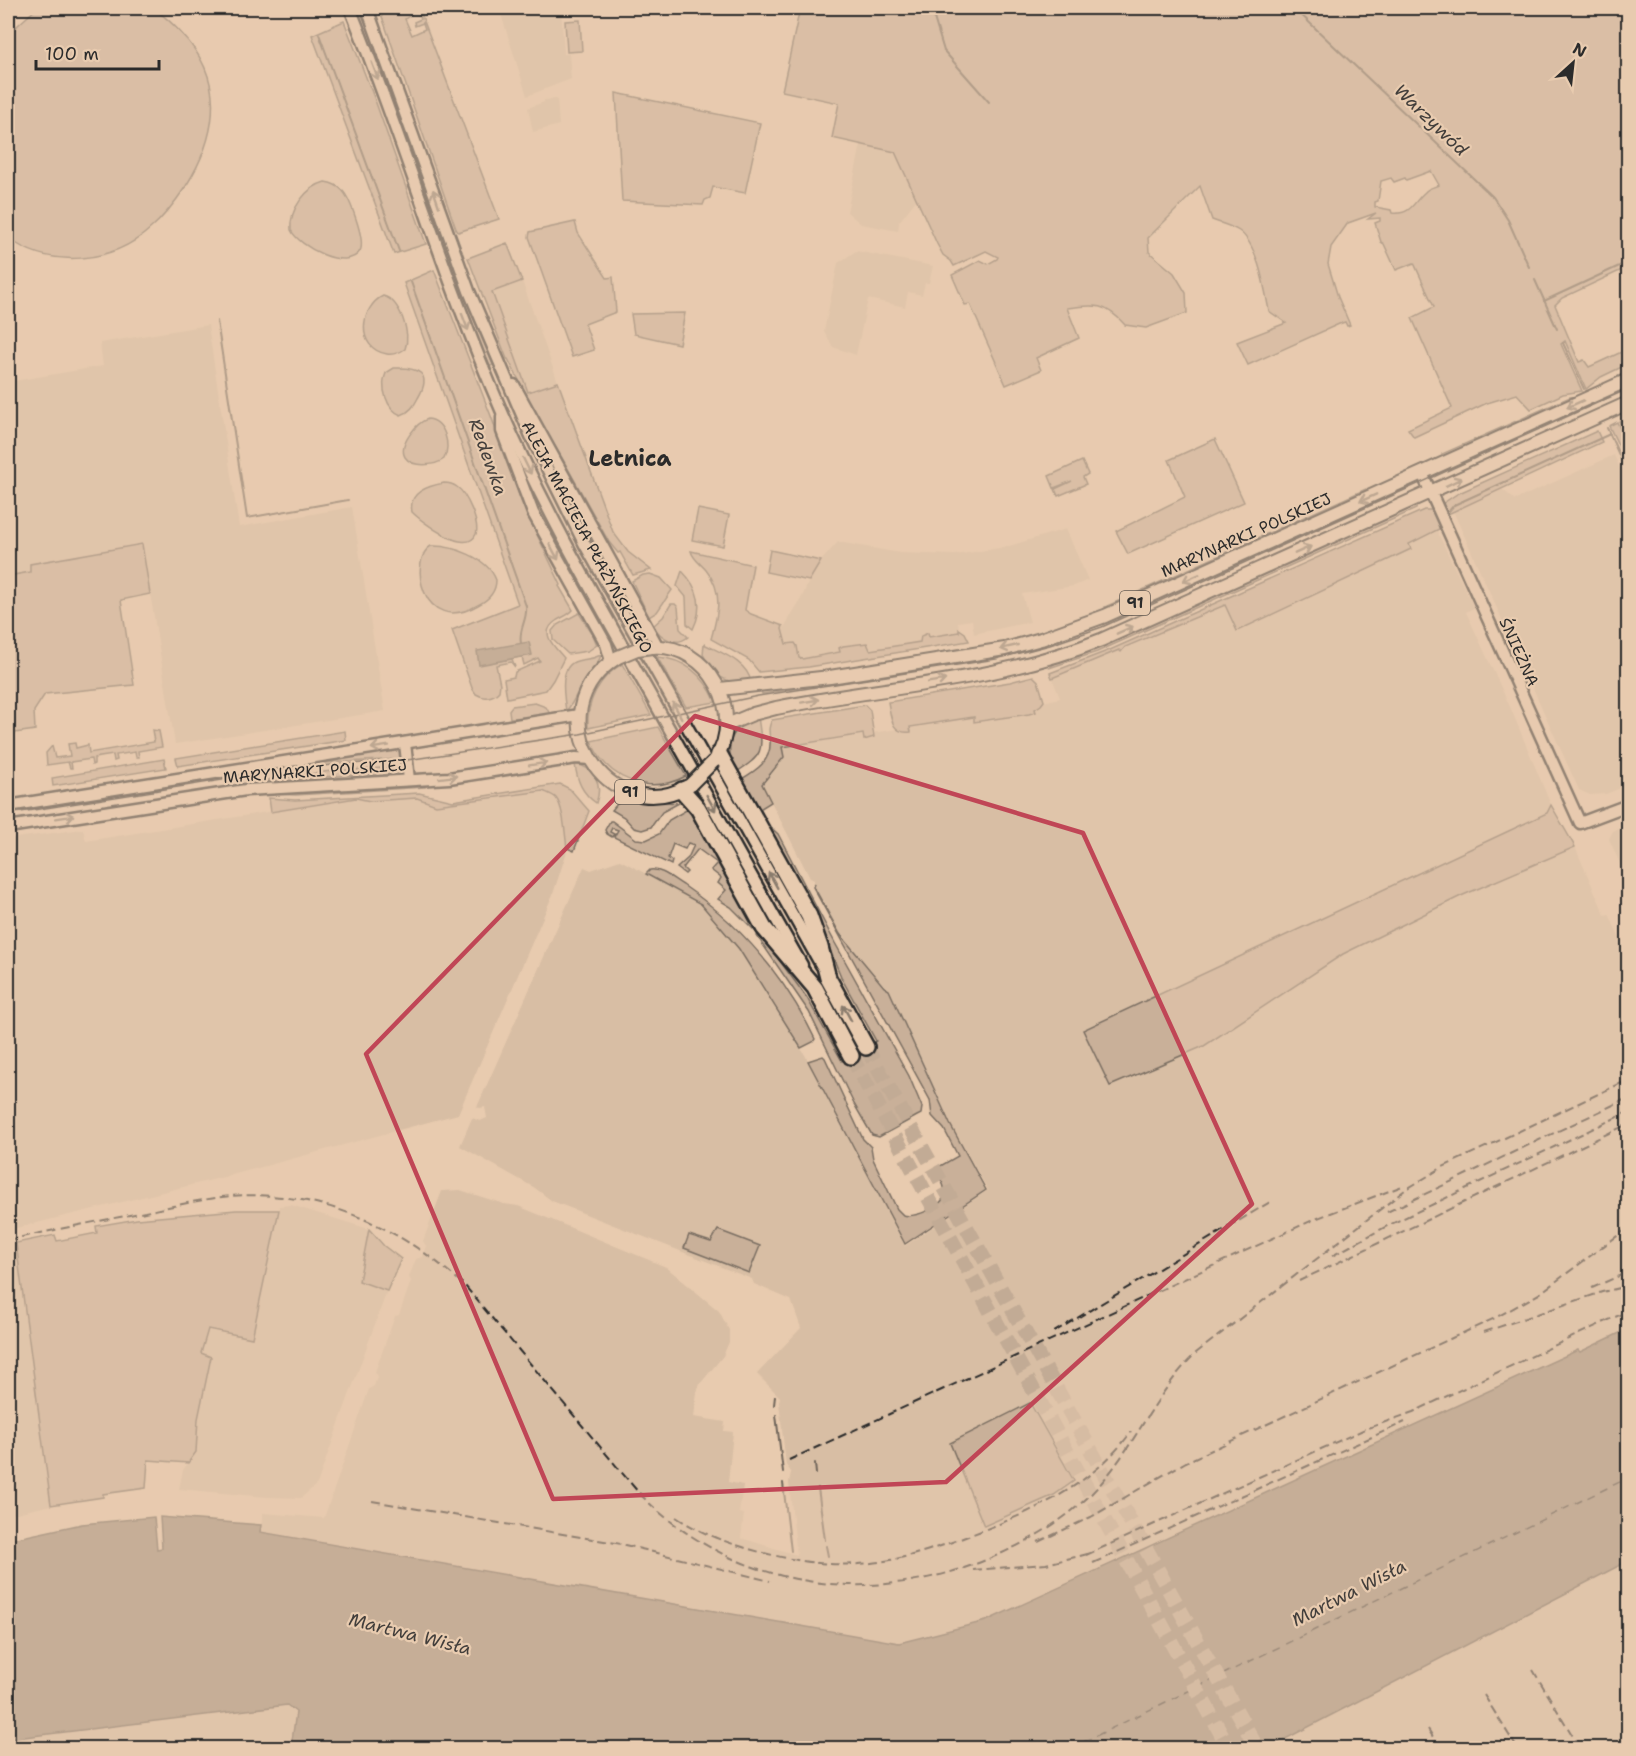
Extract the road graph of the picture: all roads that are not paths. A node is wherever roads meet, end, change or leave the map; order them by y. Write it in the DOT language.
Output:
graph roads {
  1 [pos="368,9"];
  2 [pos="352,12"];
  3 [pos="491,346"];
  4 [pos="1629,380"];
  5 [pos="1629,403"];
  6 [pos="502,413"];
  7 [pos="1422,473"];
  8 [pos="1431,493"];
  9 [pos="655,647"];
  10 [pos="615,659"];
  11 [pos="720,689"];
  12 [pos="579,715"];
  13 [pos="727,725"];
  14 [pos="405,743"];
  15 [pos="717,758"];
  16 [pos="590,759"];
  17 [pos="243,768"];
  18 [pos="176,779"];
  19 [pos="409,780"];
  20 [pos="687,787"];
  21 [pos="246,790"];
  22 [pos="179,800"];
  23 [pos="11,805"];
  24 [pos="1629,805"];
  25 [pos="13,826"];
  26 [pos="828,978"];
  27 [pos="815,988"];
  28 [pos="866,1047"];
  29 [pos="851,1056"];
  3 -- 1 [label="main road, ALEJA MACIEJA PŁAŻYŃSKIEGO, one-way"];
  2 -- 6 [label="main road, ALEJA MACIEJA PŁAŻYŃSKIEGO, one-way"];
  3 -- 9 [label="main road"];
  26 -- 3 [label="main road, ALEJA MACIEJA PŁAŻYŃSKIEGO, one-way"];
  4 -- 7 [label="main road, MARYNARKI POLSKIEJ / 91, one-way"];
  8 -- 5 [label="main road, 91, one-way"];
  6 -- 10 [label="main road, one-way"];
  6 -- 27 [label="main road, ALEJA MACIEJA PŁAŻYŃSKIEGO, one-way"];
  7 -- 8 [label="main road, ŚNIEŻNA"];
  7 -- 11 [label="main road, MARYNARKI POLSKIEJ / 91, one-way"];
  13 -- 8 [label="main road, 91, one-way"];
  8 -- 24 [label="main road, ŚNIEŻNA"];
  9 -- 10 [label="main road, bridge"];
  9 -- 11 [label="main road"];
  10 -- 12 [label="main road, 91"];
  11 -- 13 [label="main road"];
  12 -- 14 [label="main road, MARYNARKI POLSKIEJ"];
  12 -- 16 [label="main road, 91"];
  13 -- 15 [label="main road"];
  14 -- 17 [label="main road, MARYNARKI POLSKIEJ, one-way"];
  14 -- 19 [label="main road"];
  15 -- 20 [label="main road, bridge"];
  15 -- 26 [label="highway"];
  19 -- 16 [label="main road, MARYNARKI POLSKIEJ, one-way"];
  16 -- 20 [label="main road, 91"];
  17 -- 18 [label="main road, MARYNARKI POLSKIEJ"];
  17 -- 21 [label="main road"];
  18 -- 22 [label="main road"];
  18 -- 23 [label="main road, MARYNARKI POLSKIEJ"];
  19 -- 21 [label="main road, MARYNARKI POLSKIEJ"];
  20 -- 27 [label="highway"];
  21 -- 22 [label="main road, MARYNARKI POLSKIEJ"];
  25 -- 22 [label="main road, MARYNARKI POLSKIEJ, one-way"];
  23 -- 25 [label="main road"];
  28 -- 26 [label="highway, ALEJA MACIEJA PŁAŻYŃSKIEGO, one-way"];
  27 -- 29 [label="highway, ALEJA MACIEJA PŁAŻYŃSKIEGO"];
}
